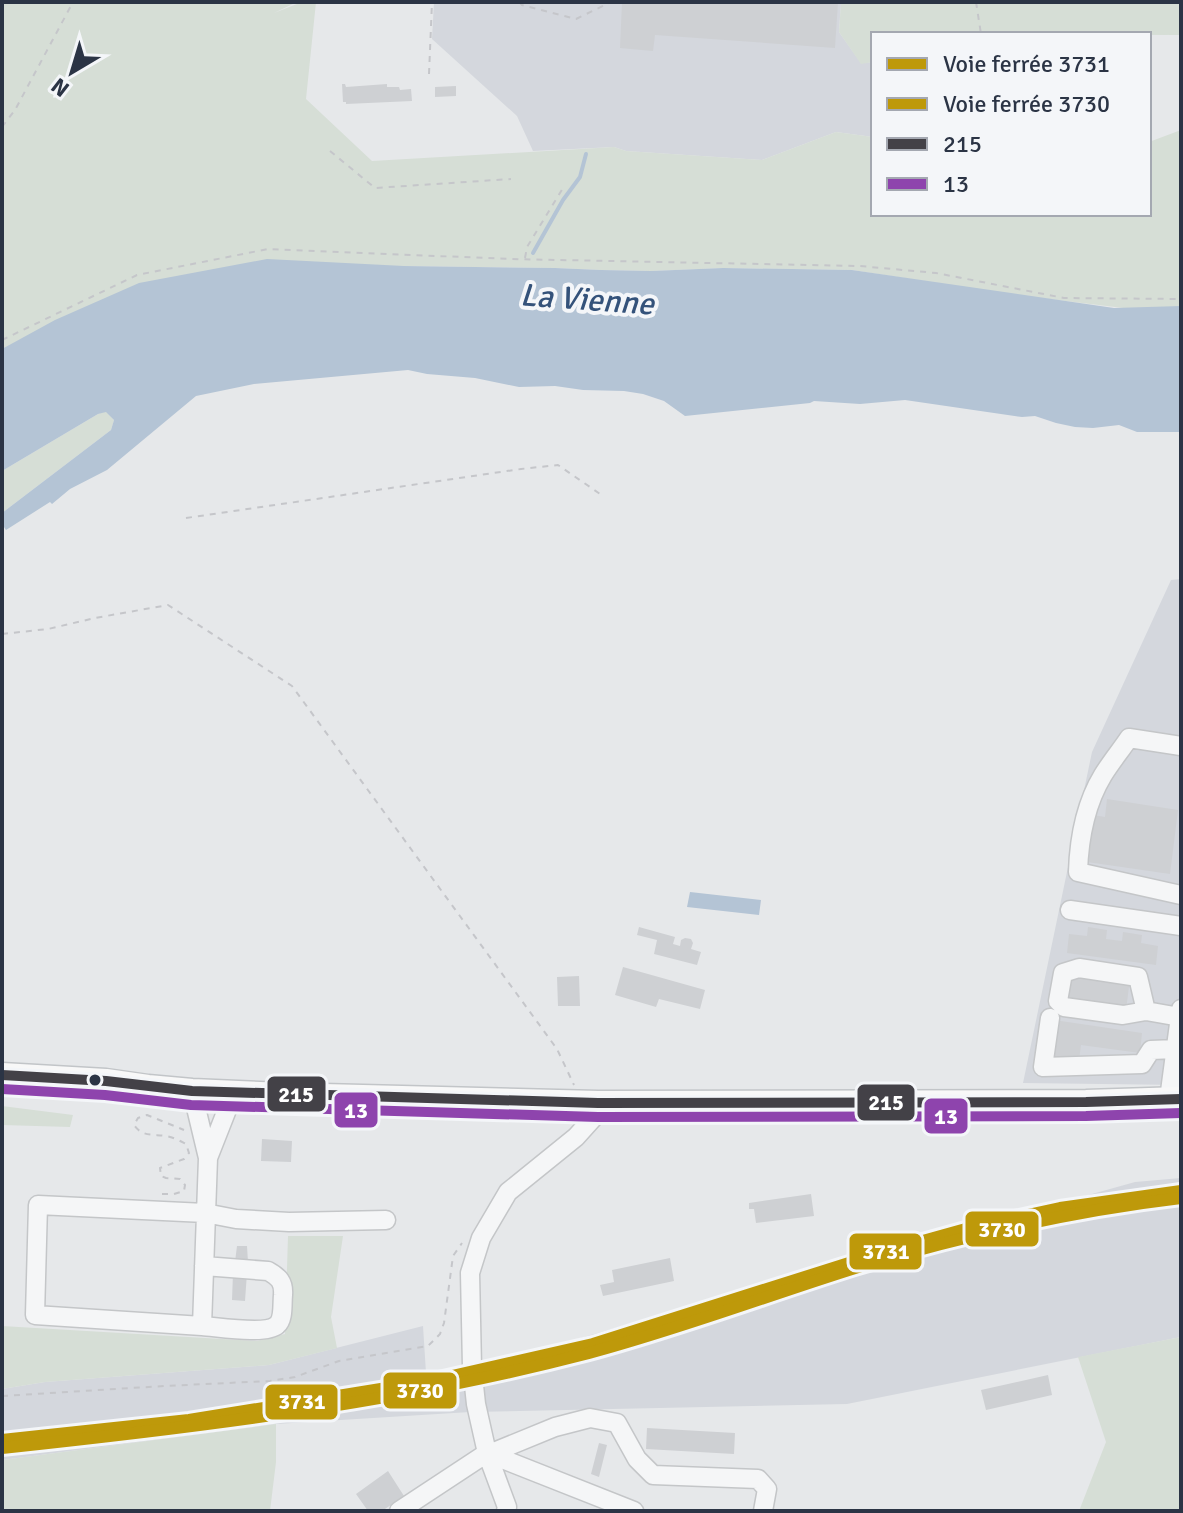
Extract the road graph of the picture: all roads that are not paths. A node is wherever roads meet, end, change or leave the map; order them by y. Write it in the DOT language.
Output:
graph roads {
  1 [pos="1181,746"];
  2 [pos="1181,895"];
  3 [pos="1070,910"];
  4 [pos="1181,926"];
  5 [pos="1146,1011"];
  6 [pos="1180,1013"];
  7 [pos="1050,1018"];
  8 [pos="1176,1049"];
  9 [pos="2,1075"];
  10 [pos="192,1091"];
  11 [pos="234,1092"];
  12 [pos="588,1098"];
  13 [pos="1175,1099"];
  14 [pos="208,1158"];
  15 [pos="205,1213"];
  16 [pos="386,1220"];
  17 [pos="204,1266"];
  18 [pos="202,1326"];
  19 [pos="488,1453"];
  20 [pos="399,1511"];
  21 [pos="506,1511"];
  22 [pos="634,1511"];
  23 [pos="763,1511"];
  1 -- 2 [label="street"];
  3 -- 4 [label="street"];
  5 -- 5 [label="street"];
  5 -- 6 [label="street"];
  6 -- 8 [label="street"];
  7 -- 8 [label="street"];
  8 -- 13 [label="street"];
  9 -- 10 [label="main road"];
  10 -- 11 [label="main road"];
  10 -- 14 [label="street"];
  11 -- 12 [label="main road"];
  11 -- 14 [label="street"];
  12 -- 13 [label="main road"];
  12 -- 19 [label="street"];
  14 -- 15 [label="street"];
  15 -- 16 [label="street"];
  15 -- 17 [label="street"];
  15 -- 18 [label="street"];
  17 -- 18 [label="street"];
  17 -- 18 [label="street"];
  19 -- 20 [label="street"];
  19 -- 21 [label="street"];
  19 -- 22 [label="street"];
  19 -- 23 [label="street"];
}
